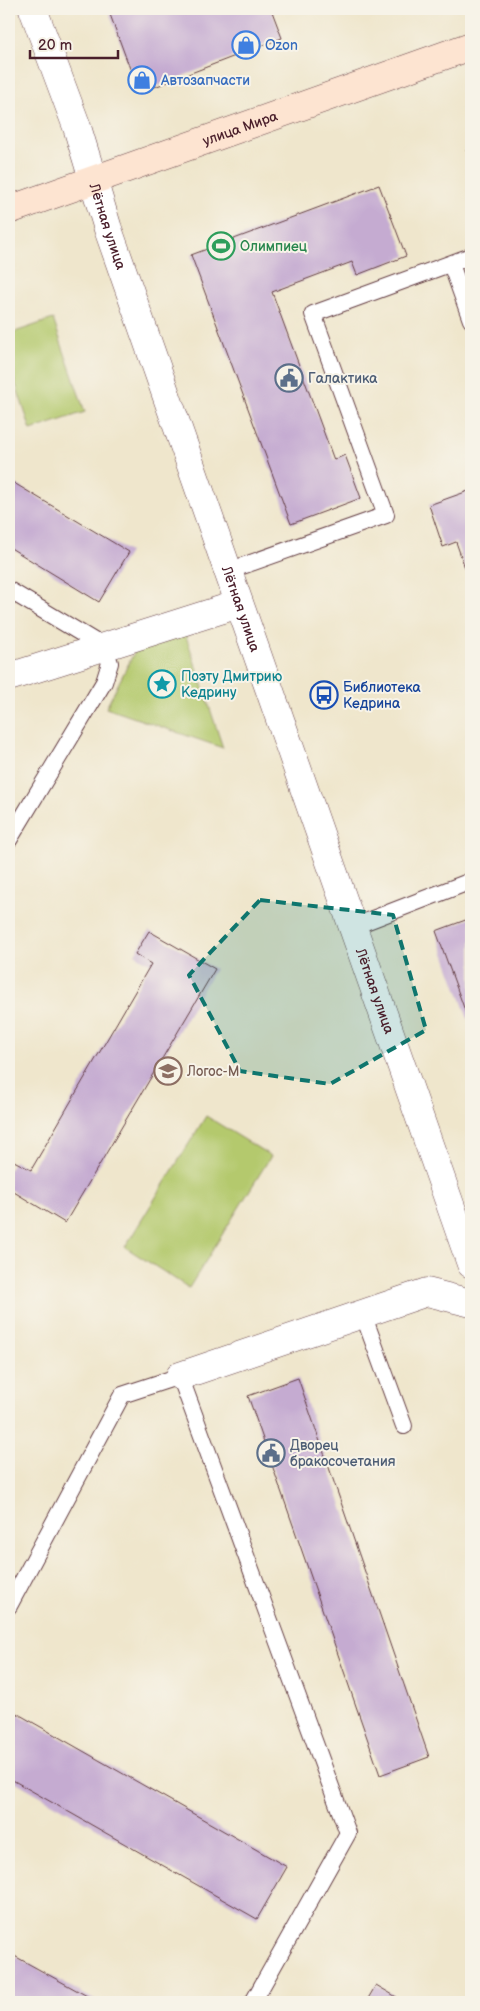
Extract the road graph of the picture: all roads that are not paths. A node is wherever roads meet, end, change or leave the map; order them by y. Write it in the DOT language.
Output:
graph roads {
  1 [pos="33,9"];
  2 [pos="471,46"];
  3 [pos="93,180"];
  4 [pos="9,210"];
  5 [pos="471,256"];
  6 [pos="451,264"];
  7 [pos="471,320"];
  8 [pos="228,572"];
  9 [pos="9,590"];
  10 [pos="240,604"];
  11 [pos="104,647"];
  12 [pos="9,677"];
  13 [pos="9,840"];
  14 [pos="471,881"];
  15 [pos="352,927"];
  16 [pos="471,1264"];
  17 [pos="471,1303"];
  18 [pos="364,1314"];
  19 [pos="180,1376"];
  20 [pos="404,1426"];
  21 [pos="9,1606"];
  22 [pos="254,2002"];
  1 -- 3 [label="street, Лётная улица"];
  2 -- 3 [label="main road, улица Мира"];
  3 -- 4 [label="main road, улица Мира"];
  3 -- 8 [label="street, Лётная улица"];
  5 -- 6 [label="lane"];
  6 -- 7 [label="lane"];
  6 -- 8 [label="lane"];
  8 -- 10 [label="street, Лётная улица"];
  9 -- 11 [label="lane"];
  10 -- 11 [label="street"];
  10 -- 15 [label="street, Лётная улица"];
  11 -- 12 [label="street"];
  11 -- 13 [label="lane"];
  14 -- 15 [label="lane"];
  15 -- 16 [label="street, Лётная улица"];
  17 -- 18 [label="street"];
  18 -- 19 [label="street"];
  18 -- 20 [label="lane"];
  19 -- 21 [label="lane"];
  19 -- 22 [label="lane"];
}
